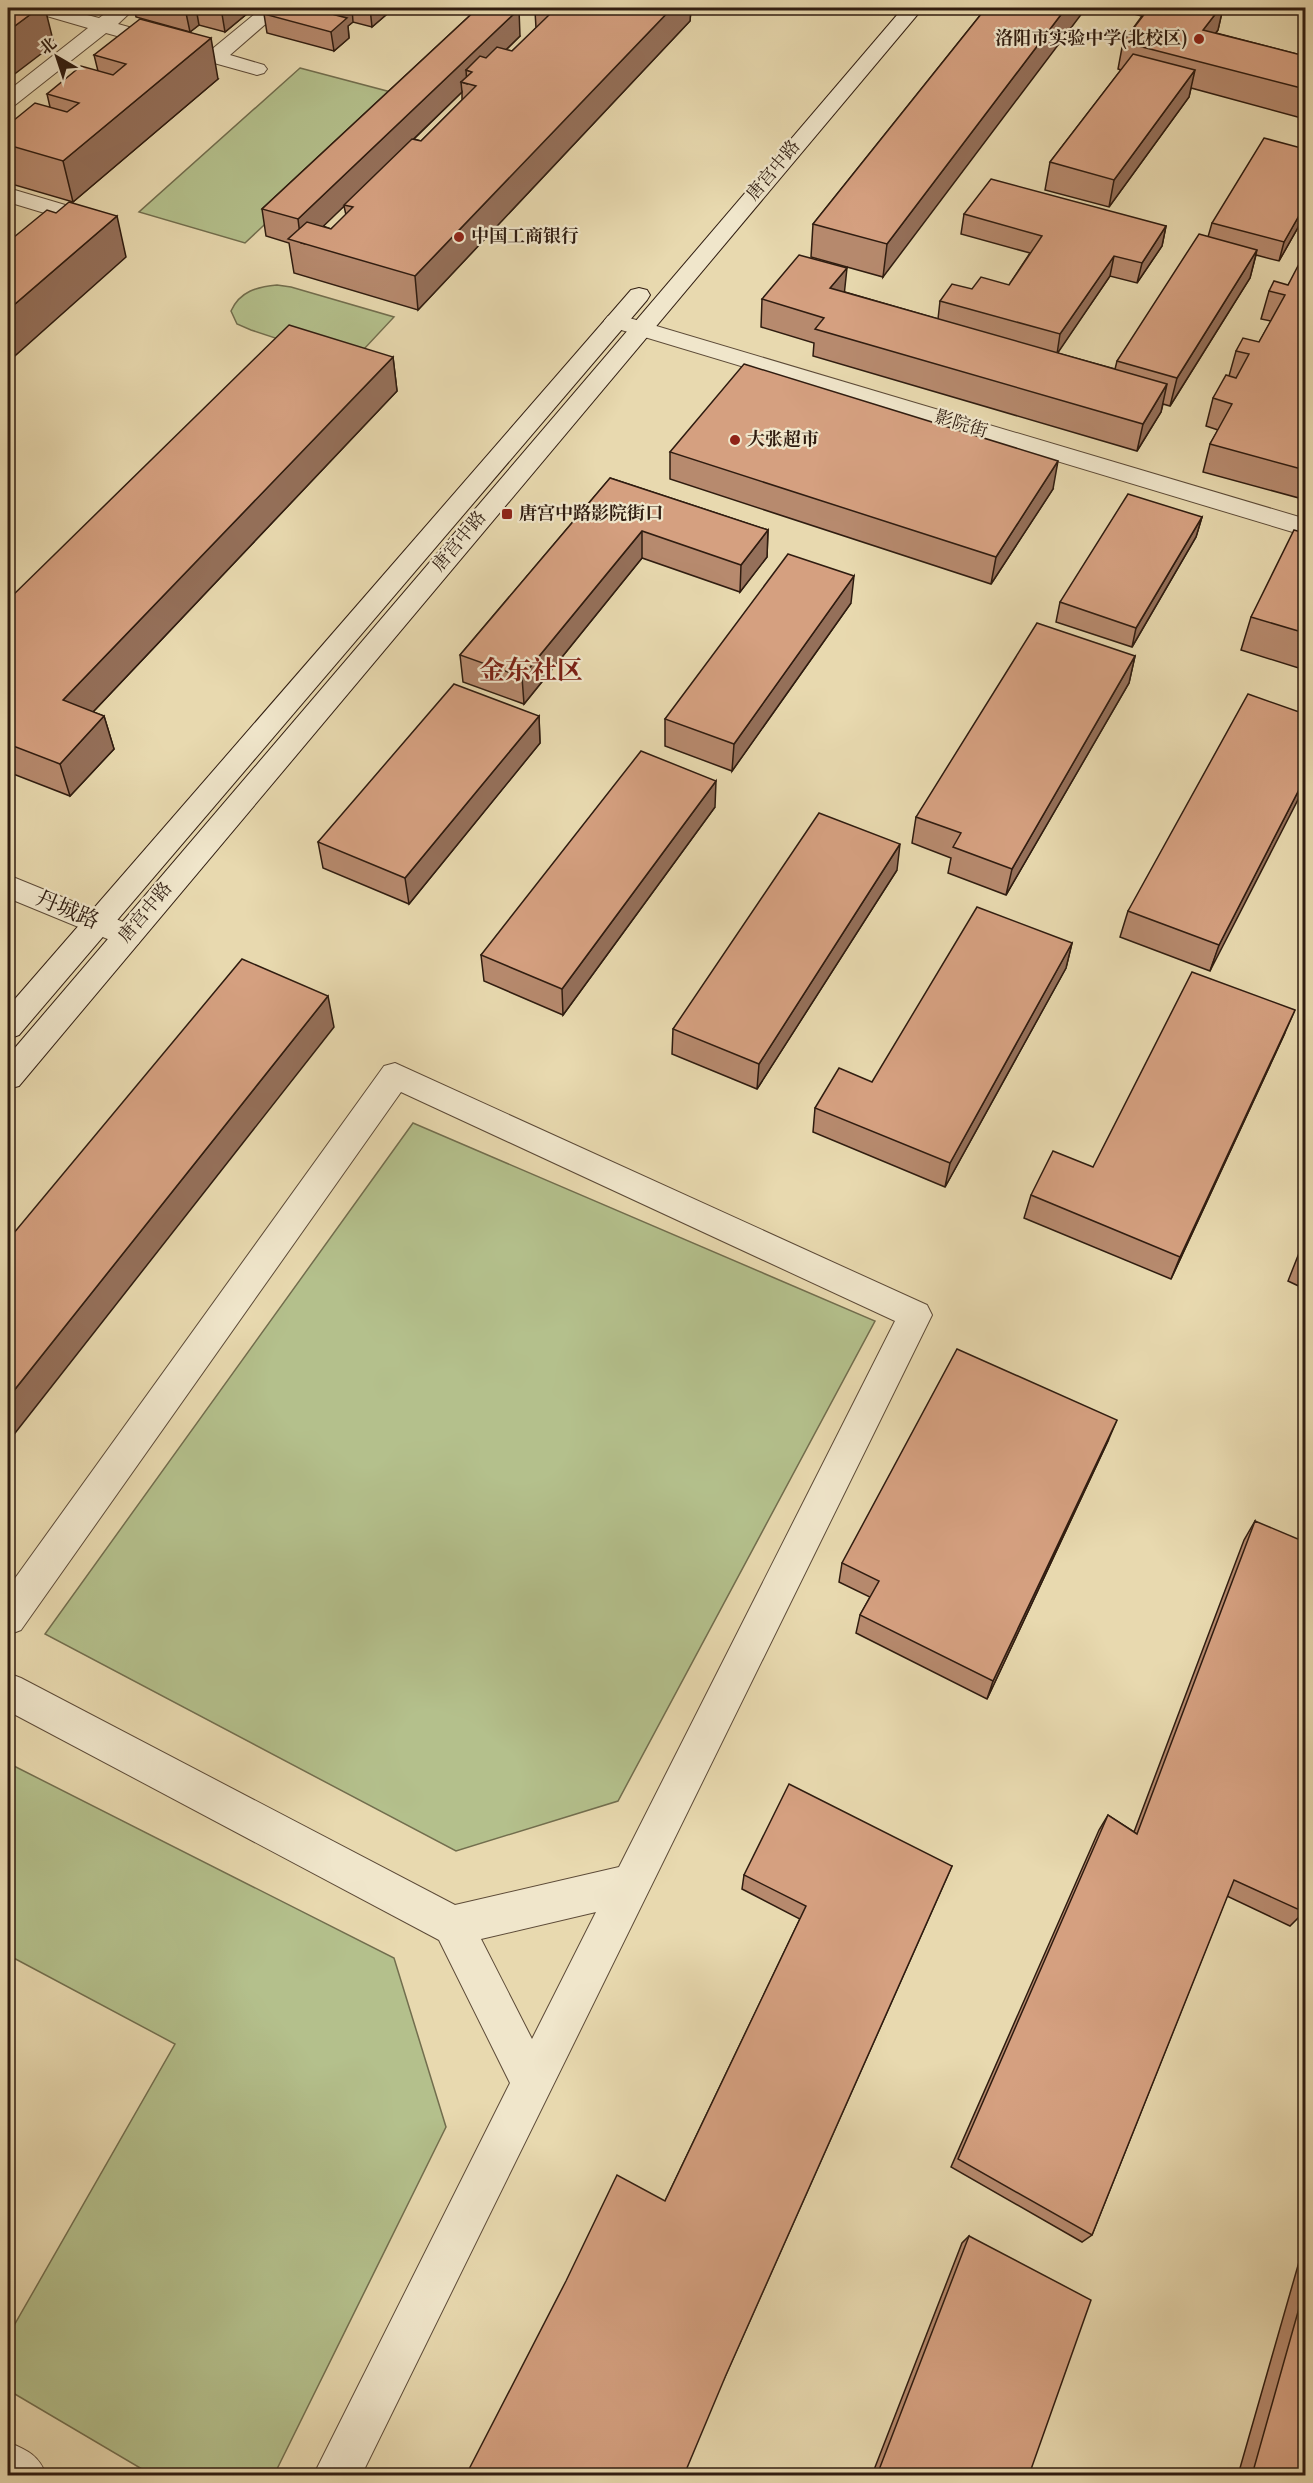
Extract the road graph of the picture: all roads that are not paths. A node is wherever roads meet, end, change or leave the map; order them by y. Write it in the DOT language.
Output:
graph roads {
  1 [pos="40,8"];
  2 [pos="125,8"];
  3 [pos="274,8"];
  4 [pos="889,8"];
  5 [pos="913,8"];
  6 [pos="103,25"];
  7 [pos="215,57"];
  8 [pos="257,69"];
  9 [pos="8,101"];
  10 [pos="795,115"];
  11 [pos="8,195"];
  12 [pos="103,224"];
  13 [pos="655,277"];
  14 [pos="628,325"];
  15 [pos="1305,528"];
  16 [pos="8,886"];
  17 [pos="98,923"];
  18 [pos="127,936"];
  19 [pos="8,1027"];
  20 [pos="8,1077"];
  21 [pos="8,1618"];
  22 [pos="8,1691"];
  23 [pos="631,1884"];
  24 [pos="453,1926"];
  25 [pos="532,2082"];
  26 [pos="8,2465"];
  27 [pos="24,2475"];
  28 [pos="336,2475"];
  1 -- 6 [label="main road"];
  2 -- 6 [label="main road"];
  3 -- 7 [label="main road"];
  4 -- 10 [label="main road, 唐宫中路"];
  5 -- 14 [label="main road, 唐宫中路"];
  6 -- 7 [label="main road"];
  6 -- 9 [label="main road"];
  7 -- 8 [label="main road"];
  11 -- 12 [label="main road"];
  13 -- 14 [label="main road, 唐宫中路"];
  14 -- 15 [label="main road, 影院街"];
  14 -- 17 [label="main road, 唐宫中路"];
  14 -- 18 [label="main road, 唐宫中路"];
  16 -- 17 [label="main road, 丹城路"];
  17 -- 18 [label="main road, 丹城路"];
  17 -- 19 [label="main road, 唐宫中路"];
  18 -- 20 [label="main road, 唐宫中路"];
  21 -- 23 [label="main road"];
  22 -- 24 [label="main road"];
  23 -- 24 [label="main road"];
  23 -- 25 [label="main road"];
  24 -- 25 [label="main road"];
  25 -- 28 [label="main road"];
  26 -- 27 [label="main road"];
}
